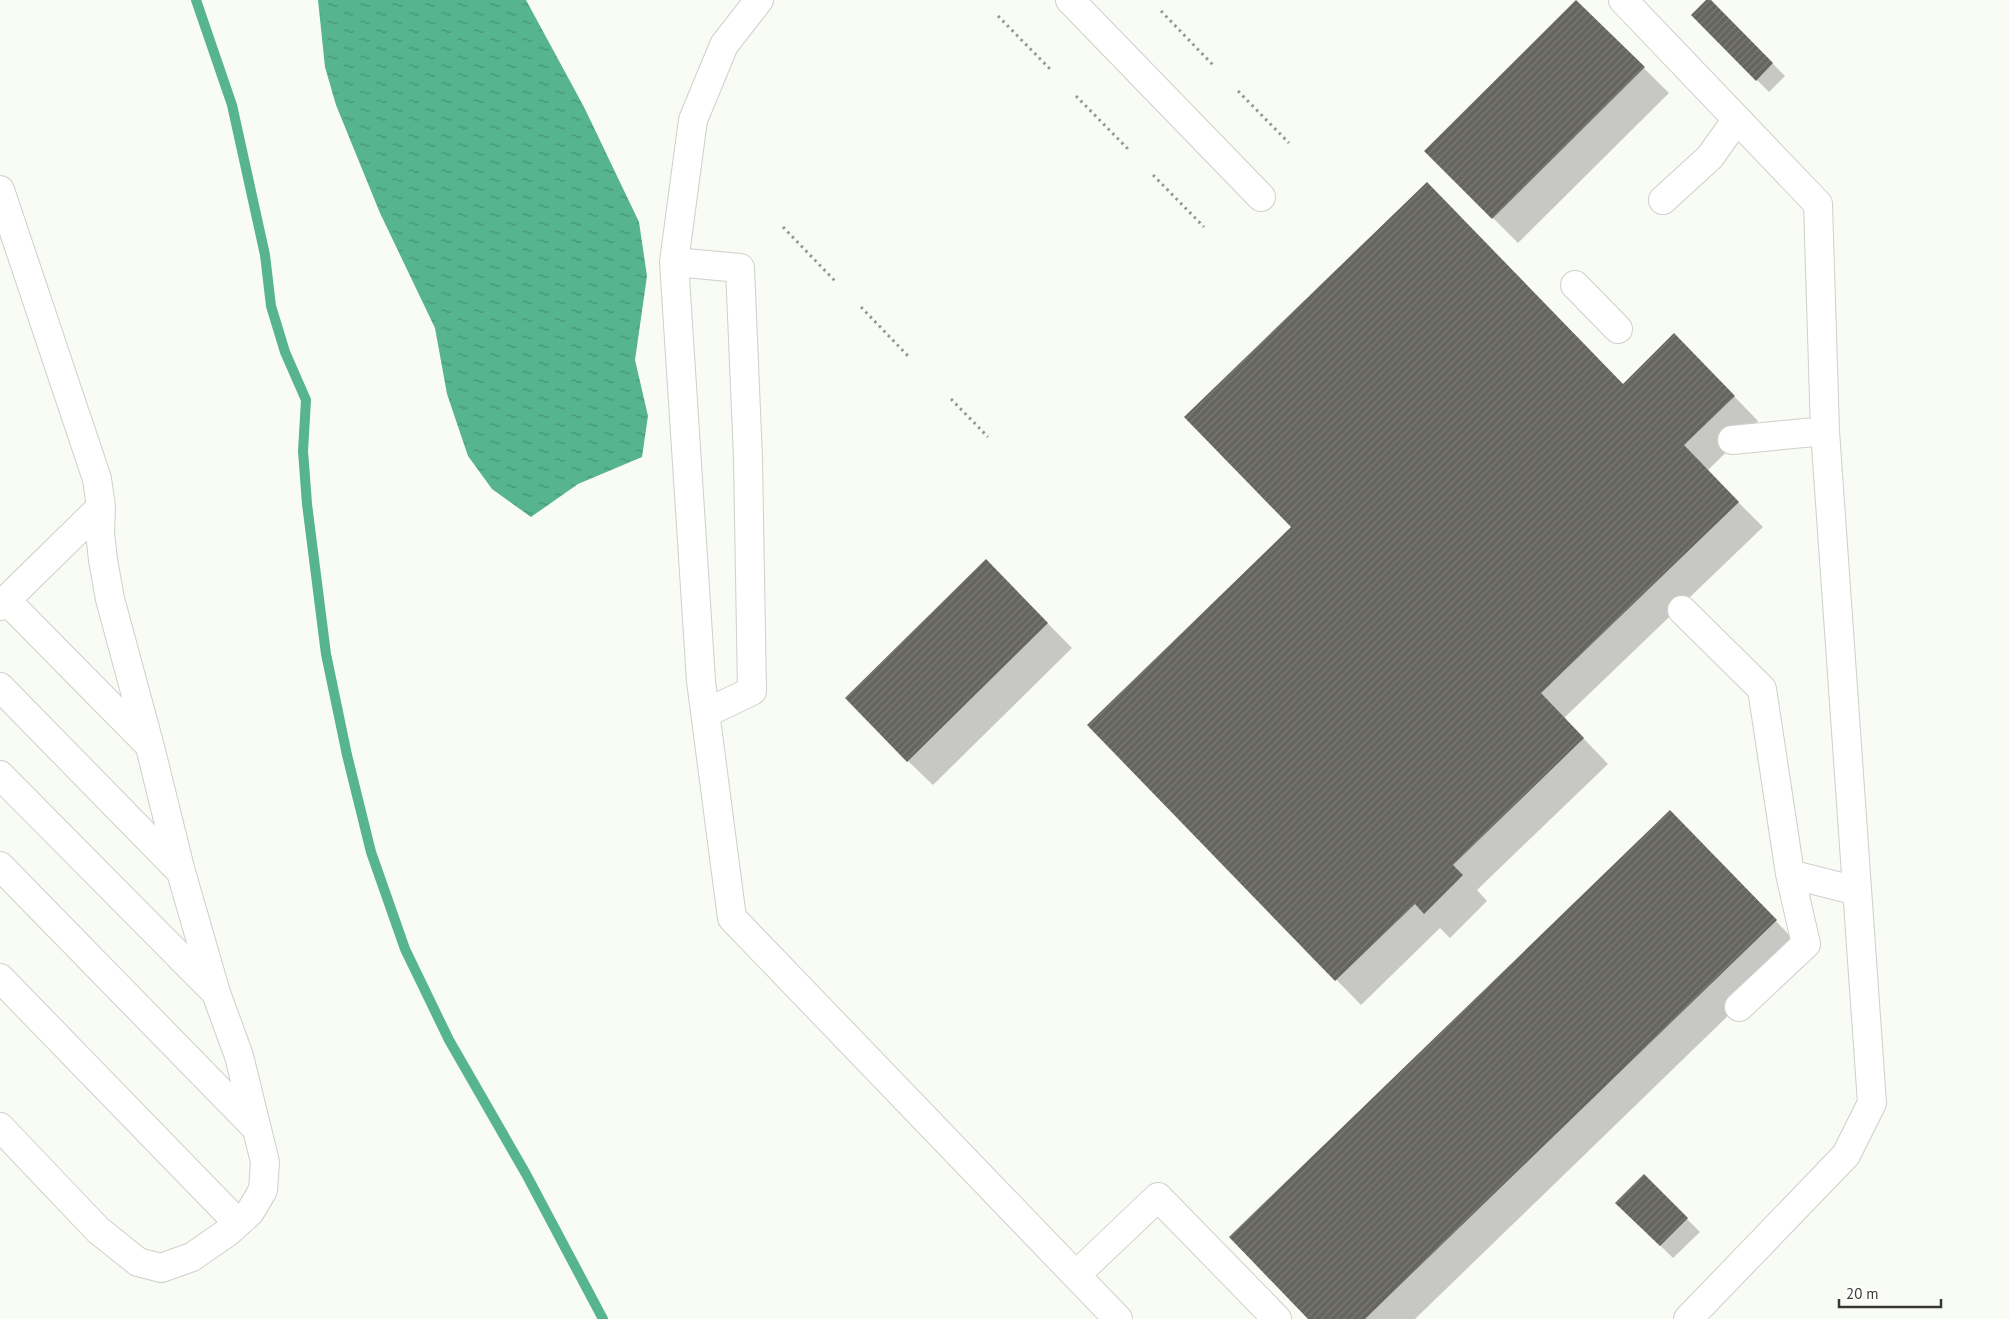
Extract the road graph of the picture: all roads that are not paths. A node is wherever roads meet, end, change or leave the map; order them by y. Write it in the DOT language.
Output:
graph roads {
  1 [pos="758,0"];
  2 [pos="1070,0"];
  3 [pos="1623,0"];
  4 [pos="1738,120"];
  5 [pos="0,190"];
  6 [pos="1261,197"];
  7 [pos="1663,200"];
  8 [pos="674,262"];
  9 [pos="1575,285"];
  10 [pos="1618,329"];
  11 [pos="1825,431"];
  12 [pos="1732,440"];
  13 [pos="101,507"];
  14 [pos="3,603"];
  15 [pos="1682,610"];
  16 [pos="0,687"];
  17 [pos="706,714"];
  18 [pos="150,746"];
  19 [pos="0,775"];
  20 [pos="0,866"];
  21 [pos="181,872"];
  22 [pos="1790,874"];
  23 [pos="1857,891"];
  24 [pos="0,978"];
  25 [pos="216,993"];
  26 [pos="1739,1007"];
  27 [pos="0,1127"];
  28 [pos="257,1130"];
  29 [pos="238,1223"];
  30 [pos="1076,1275"];
  31 [pos="1118,1319"];
  32 [pos="1277,1319"];
  33 [pos="1688,1319"];
  1 -- 8 [label="lane"];
  2 -- 6 [label="lane"];
  3 -- 4 [label="lane"];
  4 -- 7 [label="lane"];
  4 -- 11 [label="lane"];
  5 -- 13 [label="lane"];
  8 -- 17 [label="lane"];
  8 -- 17 [label="lane"];
  9 -- 10 [label="lane"];
  11 -- 12 [label="lane"];
  11 -- 23 [label="lane"];
  13 -- 14 [label="lane"];
  13 -- 18 [label="lane"];
  14 -- 18 [label="lane"];
  15 -- 22 [label="lane"];
  16 -- 21 [label="lane"];
  17 -- 30 [label="lane"];
  18 -- 21 [label="lane"];
  19 -- 25 [label="lane"];
  20 -- 28 [label="lane"];
  21 -- 25 [label="lane"];
  22 -- 23 [label="lane"];
  22 -- 26 [label="lane"];
  23 -- 33 [label="lane"];
  24 -- 29 [label="lane"];
  25 -- 28 [label="lane"];
  27 -- 29 [label="lane"];
  28 -- 29 [label="lane"];
  30 -- 31 [label="lane"];
  30 -- 32 [label="lane"];
}
